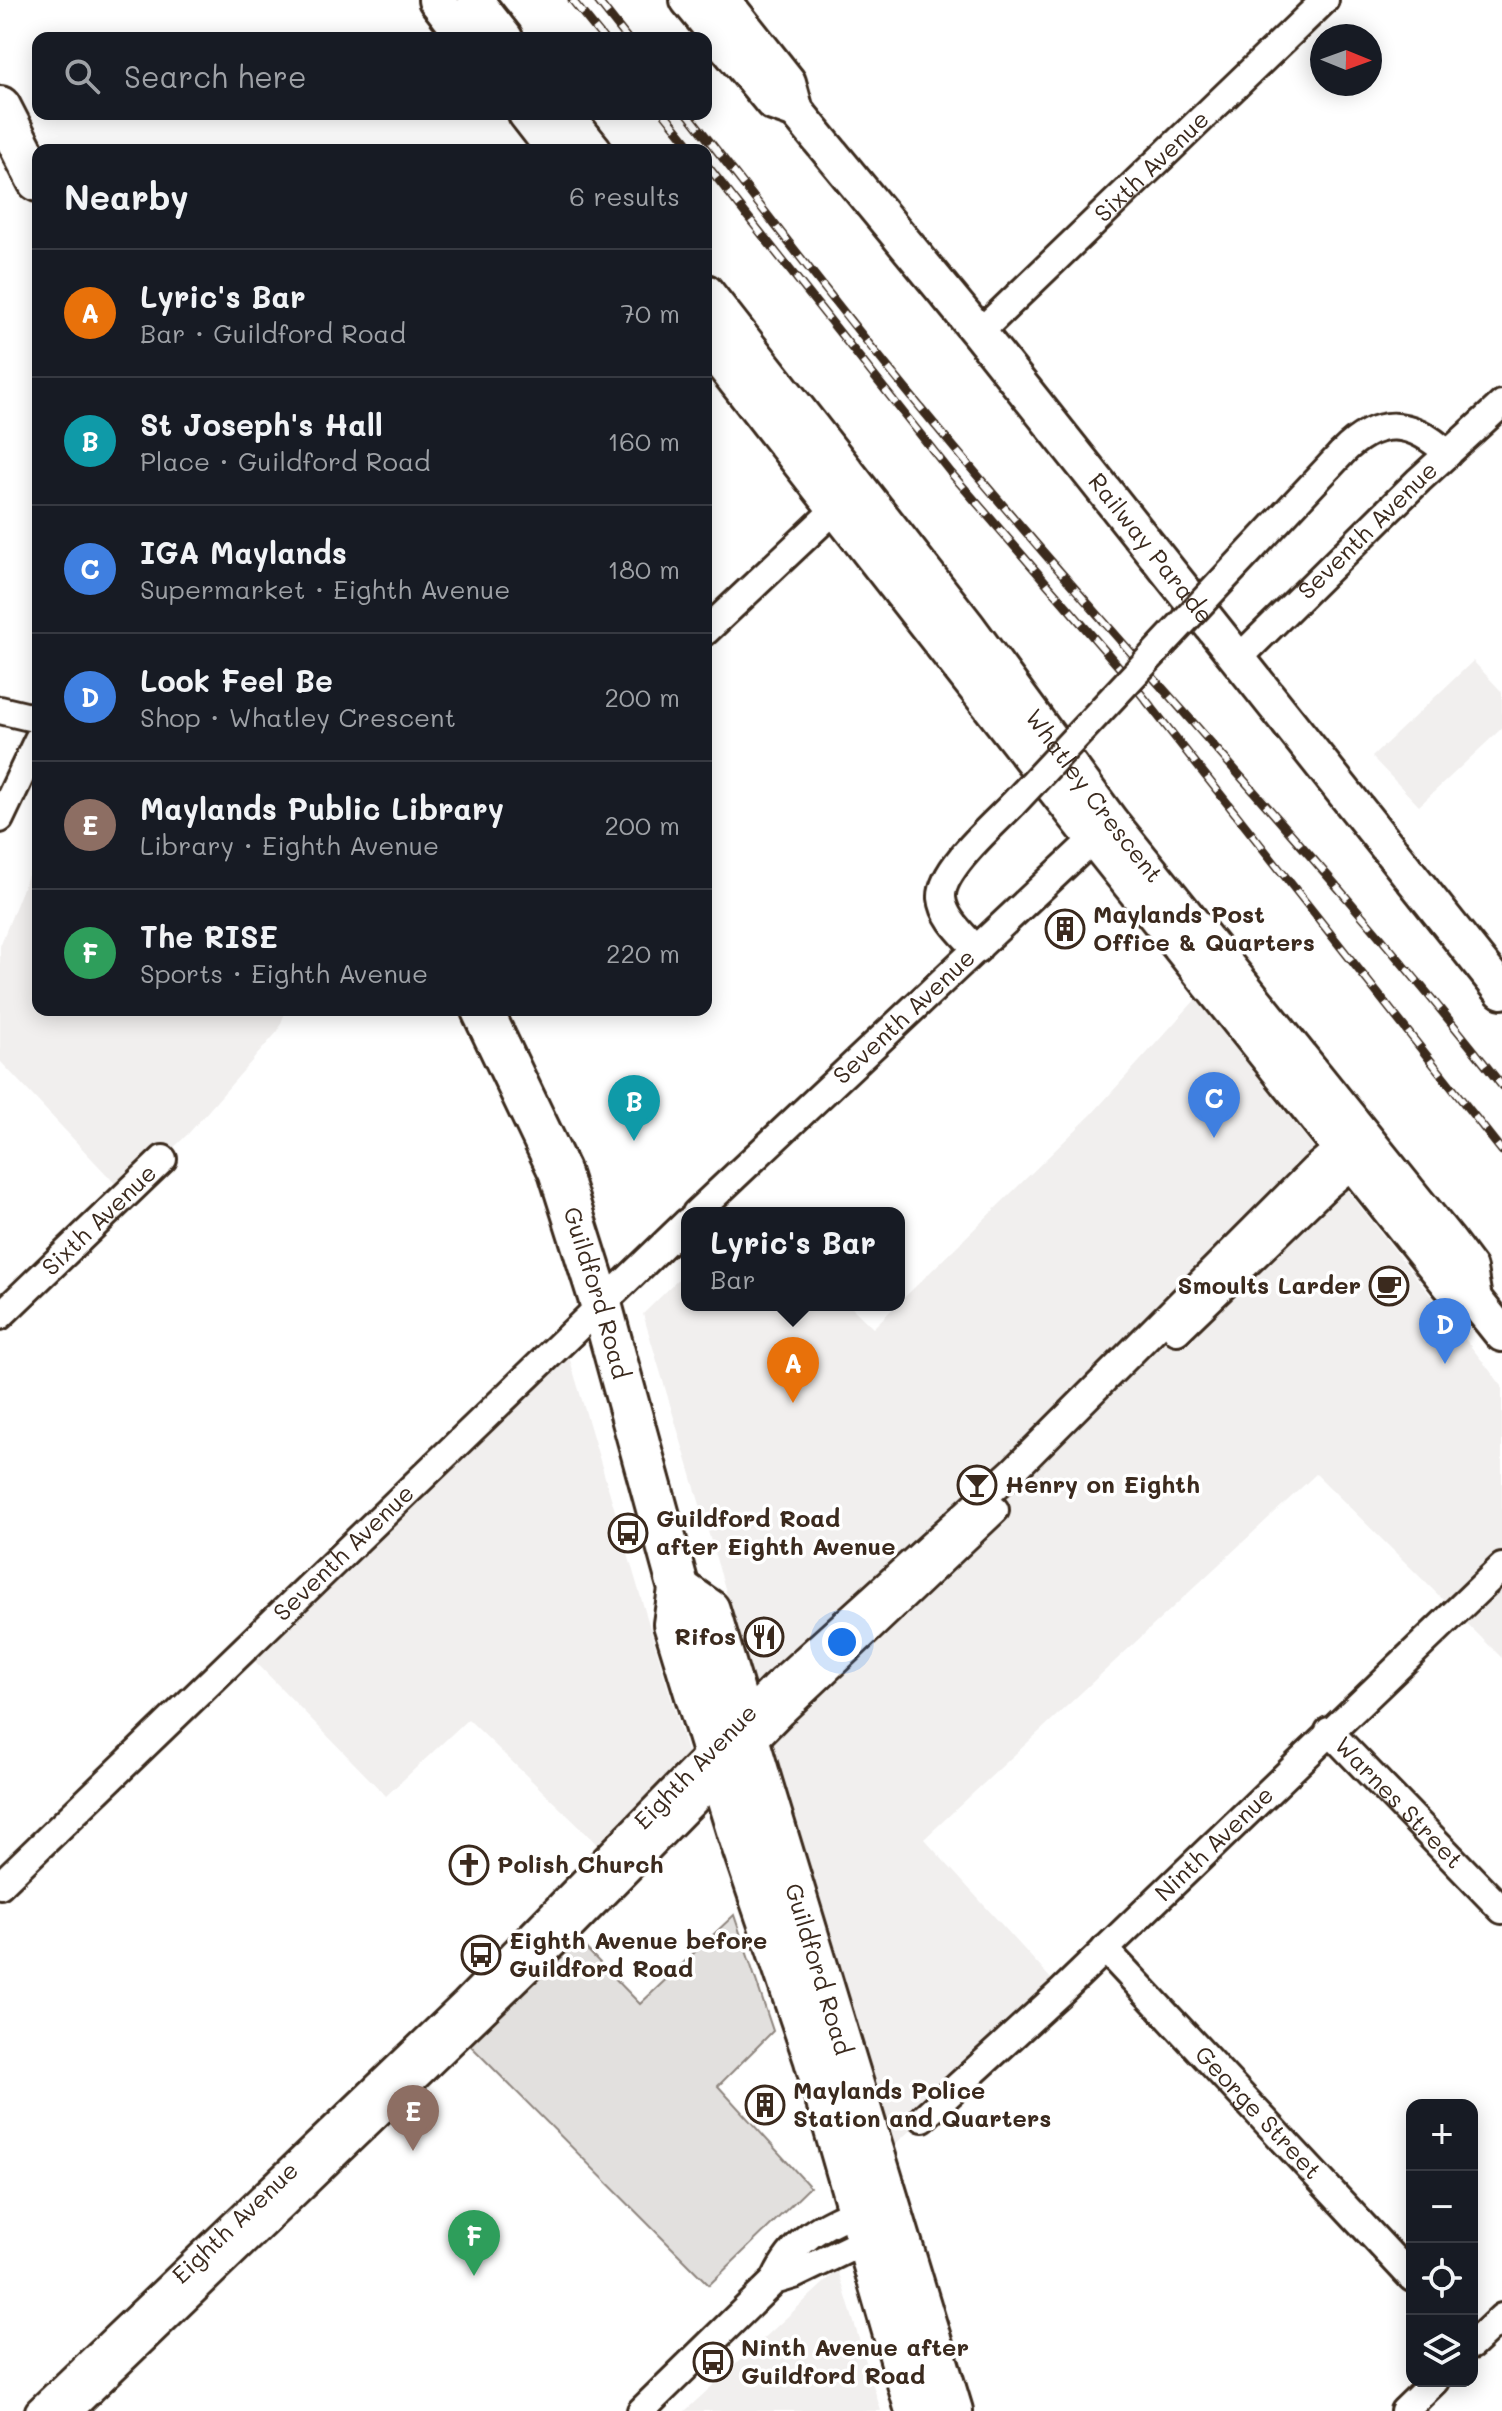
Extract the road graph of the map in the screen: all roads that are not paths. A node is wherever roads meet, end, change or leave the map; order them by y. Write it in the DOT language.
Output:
graph roads {
  1 [pos="436,0"];
  2 [pos="475,0"];
  3 [pos="1325,0"];
  4 [pos="706,3"];
  5 [pos="461,32"];
  6 [pos="500,32"];
  7 [pos="0,107"];
  8 [pos="535,120"];
  9 [pos="565,140"];
  10 [pos="32,169"];
  11 [pos="712,301"];
  12 [pos="979,333"];
  13 [pos="712,350"];
  14 [pos="1502,404"];
  15 [pos="1448,454"];
  16 [pos="848,498"];
  17 [pos="712,625"];
  18 [pos="1237,660"];
  19 [pos="0,710"];
  20 [pos="32,718"];
  21 [pos="32,752"];
  22 [pos="0,819"];
  23 [pos="1102,830"];
  24 [pos="977,950"];
  25 [pos="1498,978"];
  26 [pos="485,1016"];
  27 [pos="1357,1146"];
  28 [pos="163,1159"];
  29 [pos="702,1207"];
  30 [pos="681,1228"];
  31 [pos="601,1304"];
  32 [pos="0,1316"];
  33 [pos="1502,1334"];
  34 [pos="1502,1567"];
  35 [pos="1329,1731"];
  36 [pos="730,1748"];
  37 [pos="0,1885"];
  38 [pos="1502,1910"];
  39 [pos="1105,1949"];
  40 [pos="923,2118"];
  41 [pos="878,2218"];
  42 [pos="1406,2272"];
  43 [pos="1502,2317"];
  44 [pos="1478,2339"];
  45 [pos="1429,2387"];
  46 [pos="39,2411"];
  47 [pos="69,2411"];
  48 [pos="641,2411"];
  49 [pos="916,2411"];
  50 [pos="952,2411"];
  51 [pos="1404,2411"];
  1 -- 5 [label="main road"];
  2 -- 6 [label="main road"];
  3 -- 12 [label="street, Sixth Avenue"];
  4 -- 12 [label="main road, Railway Parade"];
  7 -- 10 [label="highway"];
  8 -- 9 [label="main road"];
  11 -- 16 [label="main road, Whatley Crescent"];
  12 -- 18 [label="main road, Railway Parade"];
  13 -- 16 [label="main road, Whatley Crescent"];
  14 -- 15 [label="street, Seventh Avenue"];
  15 -- 18 [label="street, Seventh Avenue"];
  15 -- 24 [label="street, bridge"];
  16 -- 17 [label="street"];
  16 -- 23 [label="main road, Whatley Crescent"];
  18 -- 25 [label="main road, Railway Parade"];
  19 -- 20 [label="street"];
  21 -- 22 [label="street"];
  23 -- 24 [label="street, Seventh Avenue"];
  23 -- 27 [label="main road, Whatley Crescent"];
  24 -- 29 [label="street, Seventh Avenue"];
  26 -- 31 [label="highway, Guildford Road"];
  27 -- 33 [label="main road, Whatley Crescent"];
  27 -- 36 [label="street, Eighth Avenue"];
  28 -- 32 [label="street, Sixth Avenue"];
  30 -- 31 [label="street, Seventh Avenue"];
  31 -- 36 [label="highway, Guildford Road"];
  31 -- 37 [label="street, Seventh Avenue"];
  34 -- 35 [label="street, Ninth Avenue"];
  35 -- 38 [label="street, Warnes Street"];
  35 -- 39 [label="street, Ninth Avenue"];
  36 -- 41 [label="highway, Guildford Road"];
  36 -- 46 [label="street, Eighth Avenue"];
  36 -- 47 [label="street, Eighth Avenue"];
  39 -- 40 [label="street, Ninth Avenue"];
  39 -- 42 [label="street, George Street"];
  41 -- 48 [label="street"];
  41 -- 49 [label="highway, Guildford Road"];
  41 -- 50 [label="highway, Guildford Road"];
  43 -- 44 [label="street"];
  45 -- 51 [label="street"];
}
